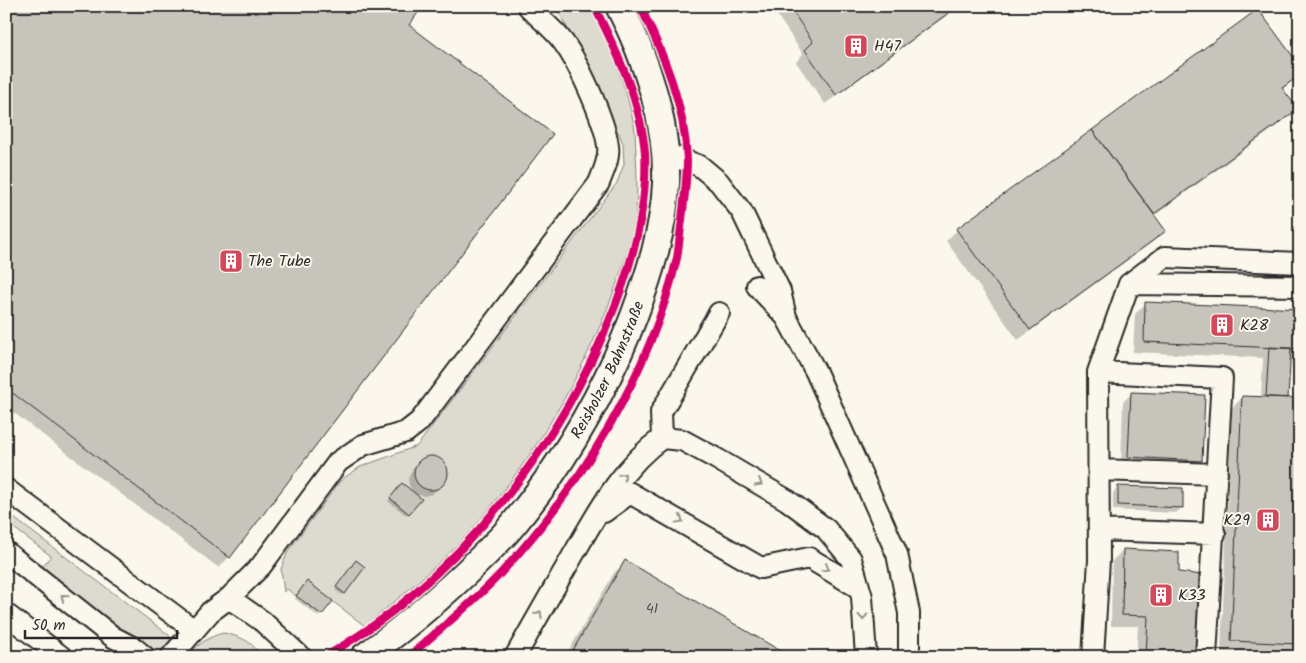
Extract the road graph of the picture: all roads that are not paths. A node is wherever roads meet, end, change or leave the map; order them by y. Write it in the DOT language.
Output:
graph roads {
  1 [pos="528,6"];
  2 [pos="619,6"];
  3 [pos="664,153"];
  4 [pos="1300,263"];
  5 [pos="1129,284"];
  6 [pos="757,286"];
  7 [pos="1300,286"];
  8 [pos="719,313"];
  9 [pos="786,317"];
  10 [pos="1098,372"];
  11 [pos="662,438"];
  12 [pos="1099,470"];
  13 [pos="1217,474"];
  14 [pos="6,489"];
  15 [pos="594,519"];
  16 [pos="1099,530"];
  17 [pos="1214,534"];
  18 [pos="6,552"];
  19 [pos="859,588"];
  20 [pos="229,598"];
  21 [pos="6,614"];
  22 [pos="194,630"];
  23 [pos="62,657"];
  24 [pos="145,657"];
  25 [pos="171,657"];
  26 [pos="301,657"];
  27 [pos="364,657"];
  28 [pos="515,657"];
  29 [pos="866,657"];
  30 [pos="909,657"];
  31 [pos="1093,657"];
  32 [pos="1206,657"];
  1 -- 20 [label="lane"];
  2 -- 3 [label="main road, Reisholzer Bahnstraße"];
  3 -- 9 [label="lane"];
  3 -- 27 [label="main road, Reisholzer Bahnstraße"];
  4 -- 5 [label="lane"];
  5 -- 7 [label="lane"];
  5 -- 10 [label="lane"];
  6 -- 9 [label="lane"];
  8 -- 11 [label="lane"];
  9 -- 30 [label="lane"];
  10 -- 12 [label="lane"];
  10 -- 13 [label="lane"];
  15 -- 11 [label="lane, one-way"];
  11 -- 19 [label="lane, one-way"];
  12 -- 13 [label="lane"];
  12 -- 16 [label="lane"];
  13 -- 17 [label="lane"];
  14 -- 22 [label="lane"];
  15 -- 19 [label="lane, one-way"];
  28 -- 15 [label="lane, one-way"];
  16 -- 17 [label="lane"];
  16 -- 31 [label="lane"];
  17 -- 32 [label="lane"];
  24 -- 18 [label="lane, one-way"];
  19 -- 29 [label="lane, one-way"];
  20 -- 22 [label="lane"];
  20 -- 26 [label="lane"];
  21 -- 23 [label="lane"];
  22 -- 25 [label="lane"];
}
